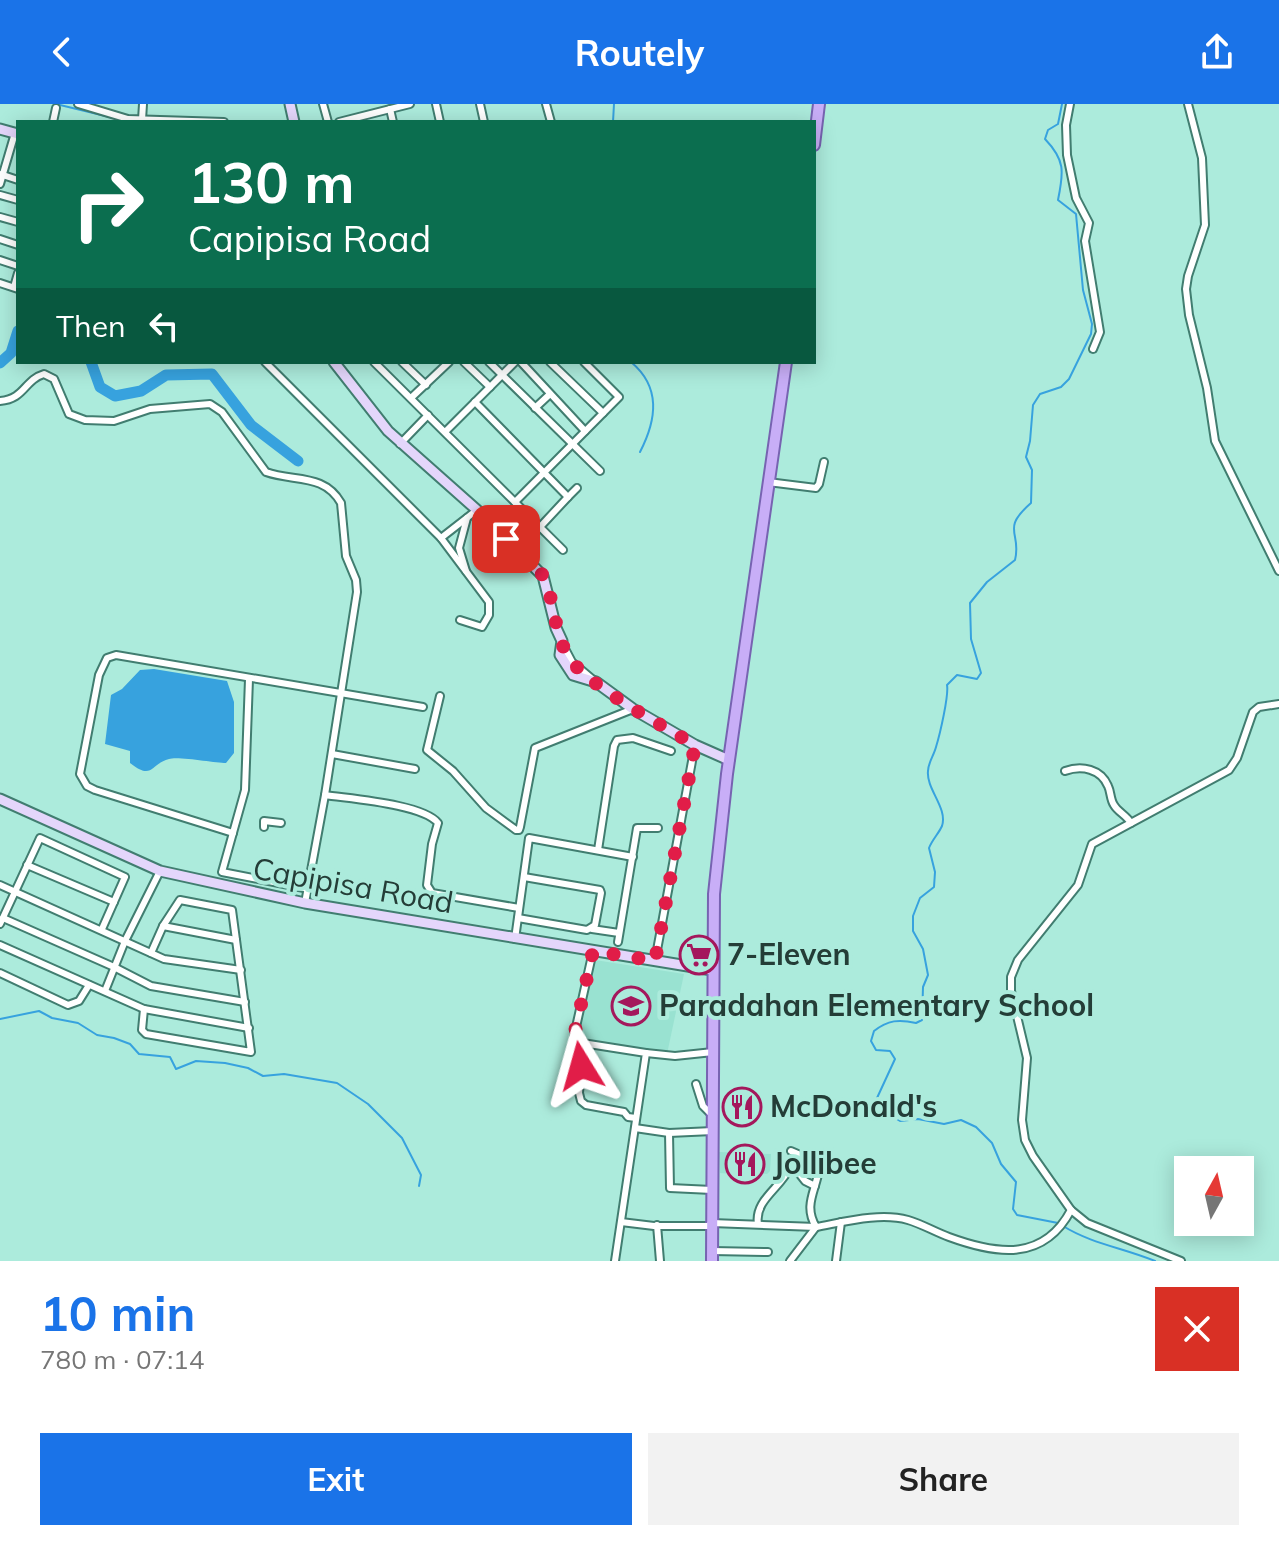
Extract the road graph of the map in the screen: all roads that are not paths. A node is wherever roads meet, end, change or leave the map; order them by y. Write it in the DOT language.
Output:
graph roads {
  1 [pos="78,104"];
  2 [pos="143,104"];
  3 [pos="410,104"];
  4 [pos="819,104"];
  5 [pos="1070,104"];
  6 [pos="1188,104"];
  7 [pos="101,107"];
  8 [pos="56,108"];
  9 [pos="390,109"];
  10 [pos="53,120"];
  11 [pos="142,120"];
  12 [pos="350,120"];
  13 [pos="393,120"];
  14 [pos="0,129"];
  15 [pos="816,129"];
  16 [pos="16,134"];
  17 [pos="4,156"];
  18 [pos="1,175"];
  19 [pos="0,184"];
  20 [pos="0,283"];
  21 [pos="16,288"];
  22 [pos="1093,349"];
  23 [pos="267,364"];
  24 [pos="335,364"];
  25 [pos="376,364"];
  26 [pos="404,364"];
  27 [pos="435,364"];
  28 [pos="446,364"];
  29 [pos="466,364"];
  30 [pos="491,364"];
  31 [pos="516,364"];
  32 [pos="520,364"];
  33 [pos="552,364"];
  34 [pos="586,364"];
  35 [pos="786,364"];
  36 [pos="440,369"];
  37 [pos="502,375"];
  38 [pos="426,385"];
  39 [pos="490,387"];
  40 [pos="550,394"];
  41 [pos="411,398"];
  42 [pos="0,401"];
  43 [pos="475,402"];
  44 [pos="535,408"];
  45 [pos="603,413"];
  46 [pos="428,415"];
  47 [pos="585,431"];
  48 [pos="445,432"];
  49 [pos="400,444"];
  50 [pos="572,444"];
  51 [pos="824,462"];
  52 [pos="600,471"];
  53 [pos="544,473"];
  54 [pos="768,482"];
  55 [pos="577,488"];
  56 [pos="568,497"];
  57 [pos="515,502"];
  58 [pos="477,510"];
  59 [pos="530,517"];
  60 [pos="467,518"];
  61 [pos="540,527"];
  62 [pos="441,538"];
  63 [pos="506,539"];
  64 [pos="563,550"];
  65 [pos="1279,571"];
  66 [pos="467,574"];
  67 [pos="460,620"];
  68 [pos="249,679"];
  69 [pos="343,693"];
  70 [pos="440,696"];
  71 [pos="1279,704"];
  72 [pos="423,707"];
  73 [pos="633,709"];
  74 [pos="695,745"];
  75 [pos="671,751"];
  76 [pos="332,754"];
  77 [pos="729,760"];
  78 [pos="415,769"];
  79 [pos="1065,771"];
  80 [pos="325,795"];
  81 [pos="0,799"];
  82 [pos="281,823"];
  83 [pos="1131,823"];
  84 [pos="264,827"];
  85 [pos="658,828"];
  86 [pos="233,833"];
  87 [pos="598,850"];
  88 [pos="633,857"];
  89 [pos="27,865"];
  90 [pos="160,871"];
  91 [pos="524,877"];
  92 [pos="0,885"];
  93 [pos="309,889"];
  94 [pos="15,892"];
  95 [pos="114,902"];
  96 [pos="305,903"];
  97 [pos="519,908"];
  98 [pos="518,918"];
  99 [pos="1,921"];
  100 [pos="163,926"];
  101 [pos="102,929"];
  102 [pos="592,929"];
  103 [pos="619,933"];
  104 [pos="515,939"];
  105 [pos="236,940"];
  106 [pos="125,941"];
  107 [pos="618,942"];
  108 [pos="0,945"];
  109 [pos="593,951"];
  110 [pos="151,953"];
  111 [pos="655,961"];
  112 [pos="114,967"];
  113 [pos="241,970"];
  114 [pos="712,970"];
  115 [pos="0,973"];
  116 [pos="89,985"];
  117 [pos="105,991"];
  118 [pos="245,1002"];
  119 [pos="144,1009"];
  120 [pos="249,1028"];
  121 [pos="576,1042"];
  122 [pos="713,1052"];
  123 [pos="646,1053"];
  124 [pos="696,1084"];
  125 [pos="713,1116"];
  126 [pos="636,1118"];
  127 [pos="635,1128"];
  128 [pos="713,1131"];
  129 [pos="669,1133"];
  130 [pos="791,1151"];
  131 [pos="815,1186"];
  132 [pos="712,1190"];
  133 [pos="1070,1213"];
  134 [pos="621,1222"];
  135 [pos="841,1222"];
  136 [pos="712,1223"];
  137 [pos="758,1224"];
  138 [pos="657,1225"];
  139 [pos="816,1227"];
  140 [pos="768,1252"];
  141 [pos="712,1256"];
  142 [pos="615,1261"];
  143 [pos="660,1261"];
  144 [pos="790,1261"];
  145 [pos="836,1261"];
  146 [pos="1181,1261"];
  1 -- 7 [label="street"];
  2 -- 11 [label="street"];
  3 -- 9 [label="street"];
  4 -- 15 [label="main road"];
  5 -- 22 [label="street"];
  6 -- 65 [label="street"];
  7 -- 11 [label="street"];
  8 -- 10 [label="street"];
  9 -- 12 [label="street"];
  9 -- 13 [label="street"];
  14 -- 16 [label="main road"];
  16 -- 17 [label="street"];
  17 -- 18 [label="street"];
  18 -- 19 [label="street"];
  20 -- 21 [label="street"];
  23 -- 62 [label="street"];
  24 -- 49 [label="main road"];
  25 -- 41 [label="street"];
  26 -- 38 [label="street"];
  27 -- 36 [label="street"];
  28 -- 36 [label="street"];
  29 -- 39 [label="street"];
  30 -- 37 [label="street"];
  31 -- 37 [label="street"];
  32 -- 40 [label="street"];
  33 -- 45 [label="street"];
  34 -- 45 [label="street"];
  35 -- 54 [label="main road"];
  36 -- 38 [label="street"];
  37 -- 39 [label="street"];
  37 -- 44 [label="street"];
  38 -- 41 [label="street"];
  39 -- 43 [label="street"];
  40 -- 44 [label="street"];
  40 -- 47 [label="street"];
  41 -- 46 [label="street"];
  42 -- 69 [label="street"];
  43 -- 48 [label="street"];
  43 -- 53 [label="street"];
  44 -- 50 [label="street"];
  45 -- 47 [label="street"];
  46 -- 48 [label="street"];
  46 -- 49 [label="street"];
  47 -- 50 [label="street"];
  48 -- 57 [label="street"];
  49 -- 58 [label="main road"];
  50 -- 52 [label="street"];
  50 -- 53 [label="street"];
  51 -- 54 [label="street"];
  53 -- 56 [label="street"];
  53 -- 57 [label="street"];
  54 -- 77 [label="main road"];
  55 -- 56 [label="street"];
  56 -- 61 [label="street"];
  57 -- 59 [label="street"];
  58 -- 60 [label="street"];
  58 -- 63 [label="main road"];
  59 -- 61 [label="street"];
  59 -- 63 [label="street"];
  60 -- 62 [label="street"];
  60 -- 66 [label="street"];
  61 -- 64 [label="street"];
  62 -- 66 [label="street"];
  63 -- 73 [label="main road"];
  66 -- 67 [label="street"];
  68 -- 69 [label="street"];
  68 -- 86 [label="street"];
  68 -- 86 [label="street"];
  69 -- 72 [label="street"];
  69 -- 76 [label="street"];
  70 -- 73 [label="street"];
  71 -- 83 [label="street"];
  73 -- 74 [label="main road"];
  74 -- 77 [label="main road"];
  74 -- 111 [label="street"];
  75 -- 87 [label="street"];
  76 -- 78 [label="street"];
  76 -- 80 [label="street"];
  77 -- 114 [label="main road"];
  79 -- 83 [label="street"];
  80 -- 93 [label="street"];
  80 -- 97 [label="street"];
  81 -- 90 [label="main road, Capipisa Road"];
  82 -- 84 [label="street"];
  83 -- 133 [label="street"];
  85 -- 88 [label="street"];
  86 -- 93 [label="street"];
  87 -- 88 [label="street"];
  87 -- 91 [label="street"];
  88 -- 103 [label="street"];
  89 -- 94 [label="street"];
  89 -- 95 [label="street"];
  89 -- 95 [label="street"];
  90 -- 96 [label="main road, Capipisa Road"];
  90 -- 106 [label="street"];
  91 -- 97 [label="street"];
  91 -- 102 [label="street"];
  92 -- 94 [label="street"];
  93 -- 96 [label="street"];
  94 -- 99 [label="street"];
  94 -- 101 [label="street"];
  95 -- 101 [label="street"];
  96 -- 104 [label="main road, Capipisa Road"];
  97 -- 98 [label="street"];
  98 -- 102 [label="street"];
  98 -- 104 [label="street"];
  99 -- 112 [label="street"];
  100 -- 105 [label="street"];
  100 -- 105 [label="street"];
  100 -- 110 [label="street"];
  101 -- 106 [label="street"];
  102 -- 103 [label="street"];
  103 -- 107 [label="street"];
  104 -- 109 [label="main road, Capipisa Road"];
  105 -- 113 [label="street"];
  106 -- 110 [label="street"];
  106 -- 112 [label="street"];
  108 -- 116 [label="street"];
  109 -- 111 [label="main road, Capipisa Road"];
  109 -- 121 [label="street"];
  110 -- 113 [label="street"];
  111 -- 114 [label="main road, Capipisa Road"];
  112 -- 117 [label="street"];
  112 -- 118 [label="street"];
  113 -- 118 [label="street"];
  114 -- 122 [label="main road"];
  115 -- 116 [label="street"];
  116 -- 117 [label="street"];
  117 -- 119 [label="street"];
  118 -- 120 [label="street"];
  119 -- 120 [label="street"];
  119 -- 120 [label="street"];
  121 -- 123 [label="street"];
  121 -- 126 [label="street"];
  122 -- 123 [label="street"];
  122 -- 125 [label="main road"];
  123 -- 126 [label="street"];
  124 -- 125 [label="street"];
  125 -- 128 [label="main road"];
  126 -- 127 [label="street"];
  127 -- 129 [label="street"];
  127 -- 134 [label="street"];
  128 -- 129 [label="street"];
  128 -- 132 [label="main road"];
  129 -- 132 [label="street"];
  130 -- 131 [label="street"];
  131 -- 137 [label="street"];
  131 -- 139 [label="street"];
  132 -- 136 [label="main road"];
  133 -- 135 [label="street"];
  133 -- 146 [label="street"];
  134 -- 138 [label="street"];
  134 -- 142 [label="street"];
  135 -- 139 [label="street"];
  135 -- 145 [label="street"];
  136 -- 137 [label="street"];
  136 -- 138 [label="street"];
  136 -- 141 [label="main road"];
  137 -- 139 [label="street"];
  138 -- 143 [label="street"];
  139 -- 144 [label="street"];
  140 -- 141 [label="street"];
}
